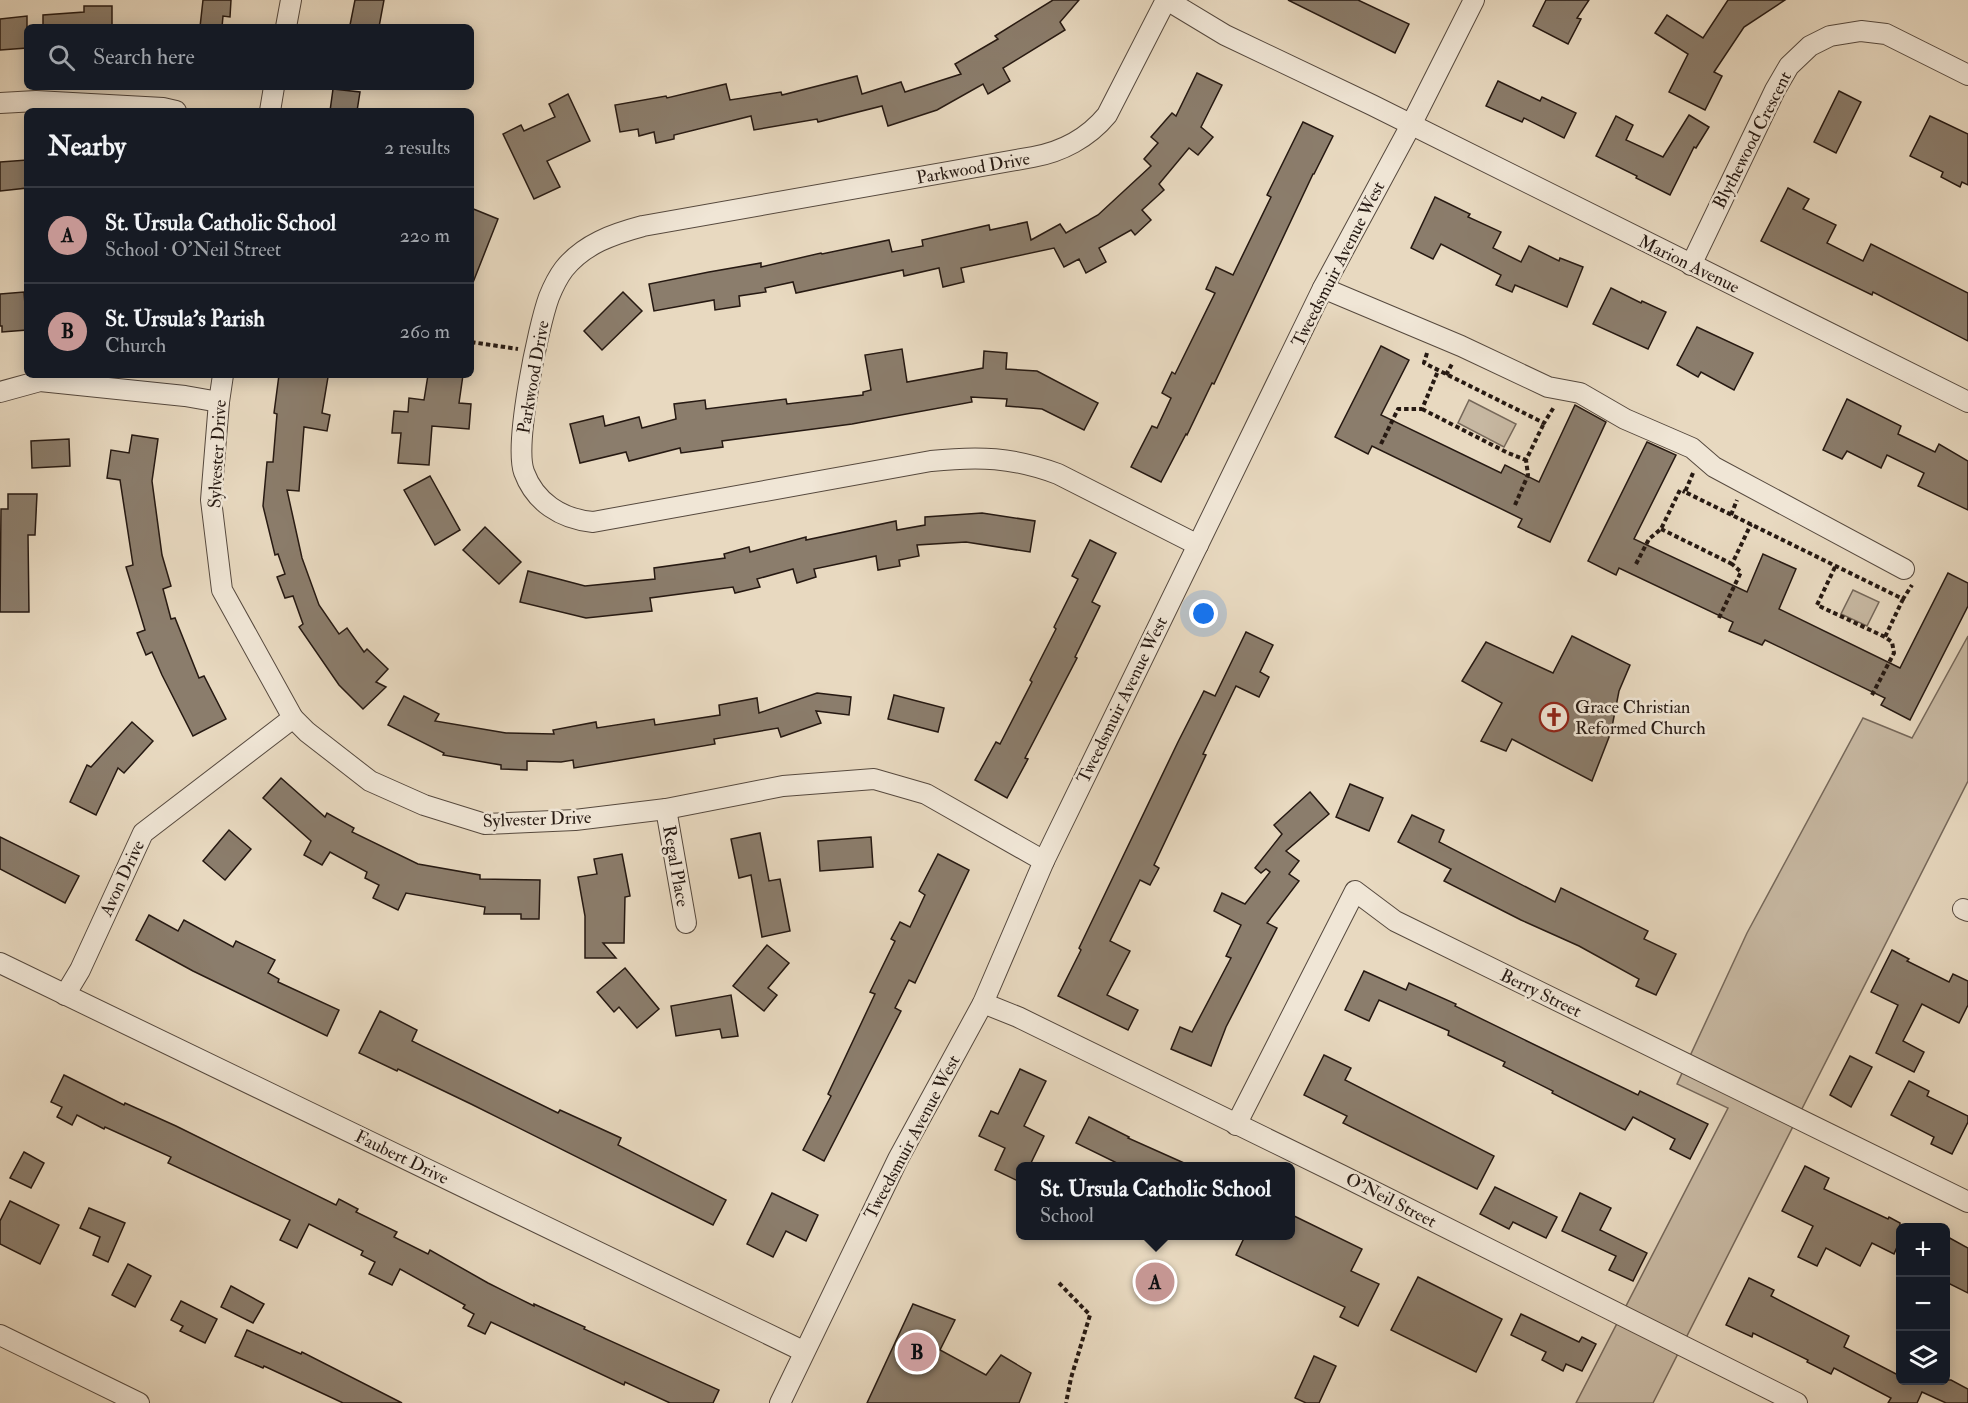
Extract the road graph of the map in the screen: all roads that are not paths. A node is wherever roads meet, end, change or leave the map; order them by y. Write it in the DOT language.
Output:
graph roads {
  1 [pos="291,0"];
  2 [pos="1166,0"];
  3 [pos="1474,0"];
  4 [pos="287,24"];
  5 [pos="1968,75"];
  6 [pos="274,90"];
  7 [pos="0,103"];
  8 [pos="163,108"];
  9 [pos="270,108"];
  10 [pos="1411,125"];
  11 [pos="1691,265"];
  12 [pos="1323,288"];
  13 [pos="223,378"];
  14 [pos="0,392"];
  15 [pos="219,402"];
  16 [pos="1968,402"];
  17 [pos="1198,545"];
  18 [pos="1904,569"];
  19 [pos="293,718"];
  20 [pos="666,809"];
  21 [pos="1044,861"];
  22 [pos="686,923"];
  23 [pos="0,963"];
  24 [pos="64,995"];
  25 [pos="982,1003"];
  26 [pos="1236,1125"];
  27 [pos="1968,1202"];
  28 [pos="0,1335"];
  29 [pos="803,1351"];
  30 [pos="139,1403"];
  31 [pos="780,1403"];
  32 [pos="1797,1403"];
  1 -- 4 [label="street"];
  2 -- 10 [label="street, Parkwood Drive"];
  2 -- 17 [label="street, Parkwood Drive"];
  3 -- 10 [label="street, Tweedsmuir Avenue West"];
  5 -- 11 [label="street, Blythewood Crescent"];
  6 -- 9 [label="street"];
  7 -- 8 [label="street"];
  10 -- 11 [label="street, Marion Avenue"];
  10 -- 12 [label="street, Tweedsmuir Avenue West"];
  11 -- 16 [label="street, Marion Avenue"];
  12 -- 17 [label="street, Tweedsmuir Avenue West"];
  12 -- 18 [label="street"];
  13 -- 15 [label="street, Sylvester Drive"];
  14 -- 15 [label="street"];
  15 -- 19 [label="street, Sylvester Drive"];
  17 -- 21 [label="street, Tweedsmuir Avenue West"];
  19 -- 20 [label="street, Sylvester Drive"];
  19 -- 24 [label="street, Avon Drive"];
  20 -- 21 [label="street, Sylvester Drive"];
  20 -- 22 [label="street, Regal Place"];
  21 -- 25 [label="street, Tweedsmuir Avenue West"];
  23 -- 24 [label="street, Faubert Drive"];
  24 -- 29 [label="street, Faubert Drive"];
  25 -- 26 [label="street, O'Neil Street"];
  25 -- 29 [label="street, Tweedsmuir Avenue West"];
  26 -- 27 [label="street, Berry Street"];
  26 -- 32 [label="street, O'Neil Street"];
  28 -- 30 [label="street"];
  29 -- 31 [label="street, Tweedsmuir Avenue West"];
}
